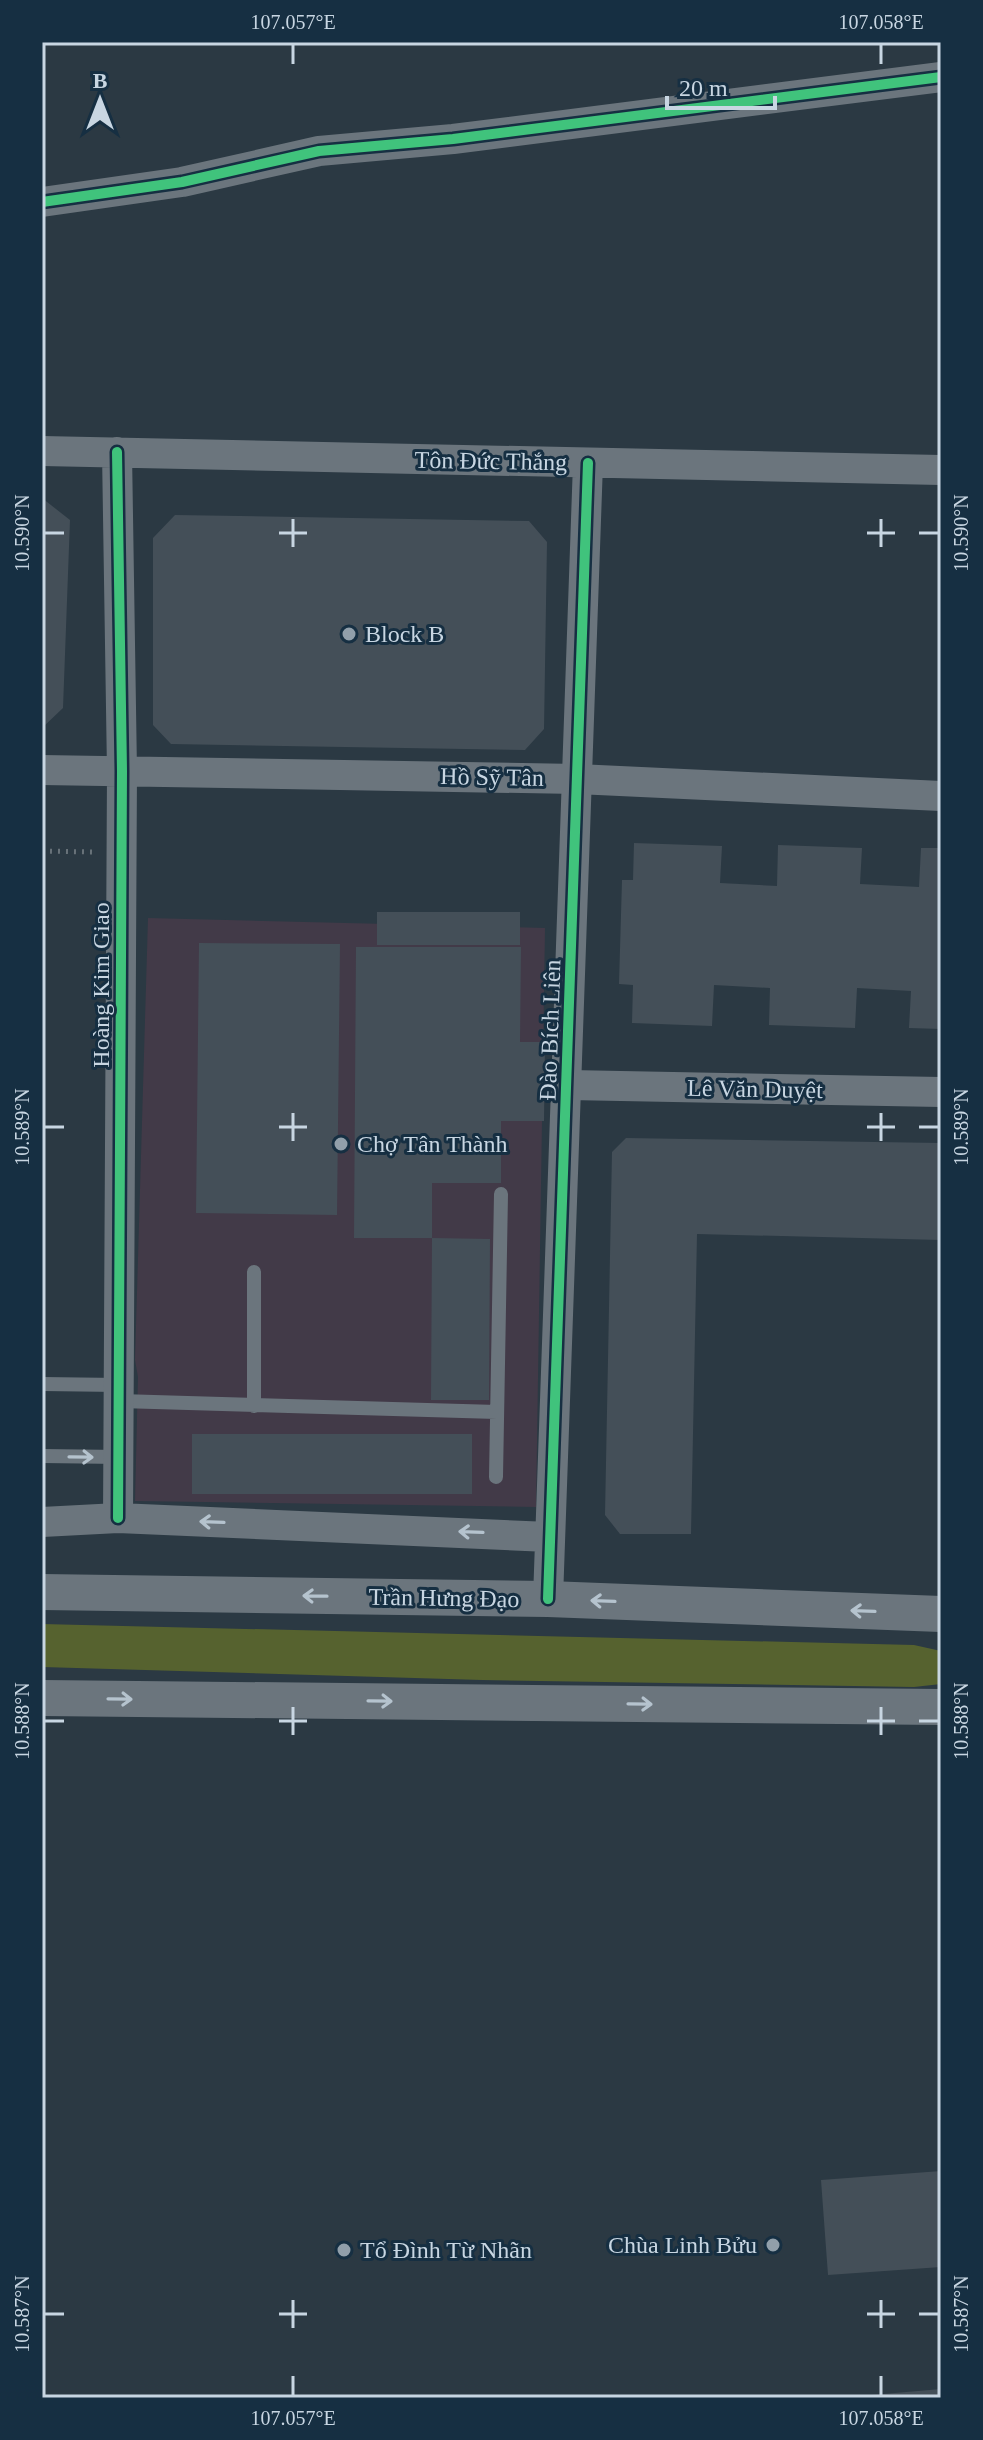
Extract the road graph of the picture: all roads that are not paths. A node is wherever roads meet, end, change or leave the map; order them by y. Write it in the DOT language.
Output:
graph roads {
  1 [pos="941,77"];
  2 [pos="42,202"];
  3 [pos="42,451"];
  4 [pos="117,452"];
  5 [pos="588,463"];
  6 [pos="941,470"];
  7 [pos="42,770"];
  8 [pos="122,771"];
  9 [pos="577,779"];
  10 [pos="941,796"];
  11 [pos="569,1085"];
  12 [pos="941,1092"];
  13 [pos="501,1194"];
  14 [pos="254,1272"];
  15 [pos="42,1384"];
  16 [pos="120,1393"];
  17 [pos="254,1406"];
  18 [pos="497,1412"];
  19 [pos="42,1456"];
  20 [pos="120,1457"];
  21 [pos="496,1477"];
  22 [pos="118,1518"];
  23 [pos="42,1522"];
  24 [pos="549,1537"];
  25 [pos="42,1592"];
  26 [pos="548,1599"];
  27 [pos="941,1614"];
  28 [pos="42,1698"];
  29 [pos="941,1707"];
  1 -- 2 [label="street"];
  3 -- 4 [label="street, Tôn Đức Thắng"];
  4 -- 5 [label="street, Tôn Đức Thắng"];
  4 -- 8 [label="street, Hoàng Kim Giao"];
  5 -- 6 [label="street, Tôn Đức Thắng"];
  5 -- 9 [label="street, Đào Bích Liên"];
  7 -- 8 [label="street, Hồ Sỹ Tân"];
  8 -- 9 [label="street, Hồ Sỹ Tân"];
  8 -- 16 [label="street, Hoàng Kim Giao"];
  9 -- 10 [label="street, Hồ Sỹ Tân"];
  9 -- 11 [label="street, Đào Bích Liên"];
  11 -- 12 [label="street, Lê Văn Duyệt"];
  11 -- 24 [label="street, Đào Bích Liên"];
  13 -- 18 [label="lane"];
  14 -- 17 [label="lane"];
  15 -- 16 [label="lane"];
  16 -- 17 [label="lane"];
  16 -- 20 [label="street, Hoàng Kim Giao"];
  17 -- 18 [label="lane"];
  18 -- 21 [label="lane"];
  19 -- 20 [label="lane, one-way"];
  20 -- 22 [label="street, Hoàng Kim Giao"];
  22 -- 23 [label="street"];
  24 -- 22 [label="street, one-way"];
  24 -- 26 [label="street, Đào Bích Liên"];
  26 -- 25 [label="street, Trần Hưng Đạo, one-way"];
  27 -- 26 [label="street, Trần Hưng Đạo, one-way"];
  28 -- 29 [label="street, one-way"];
}
